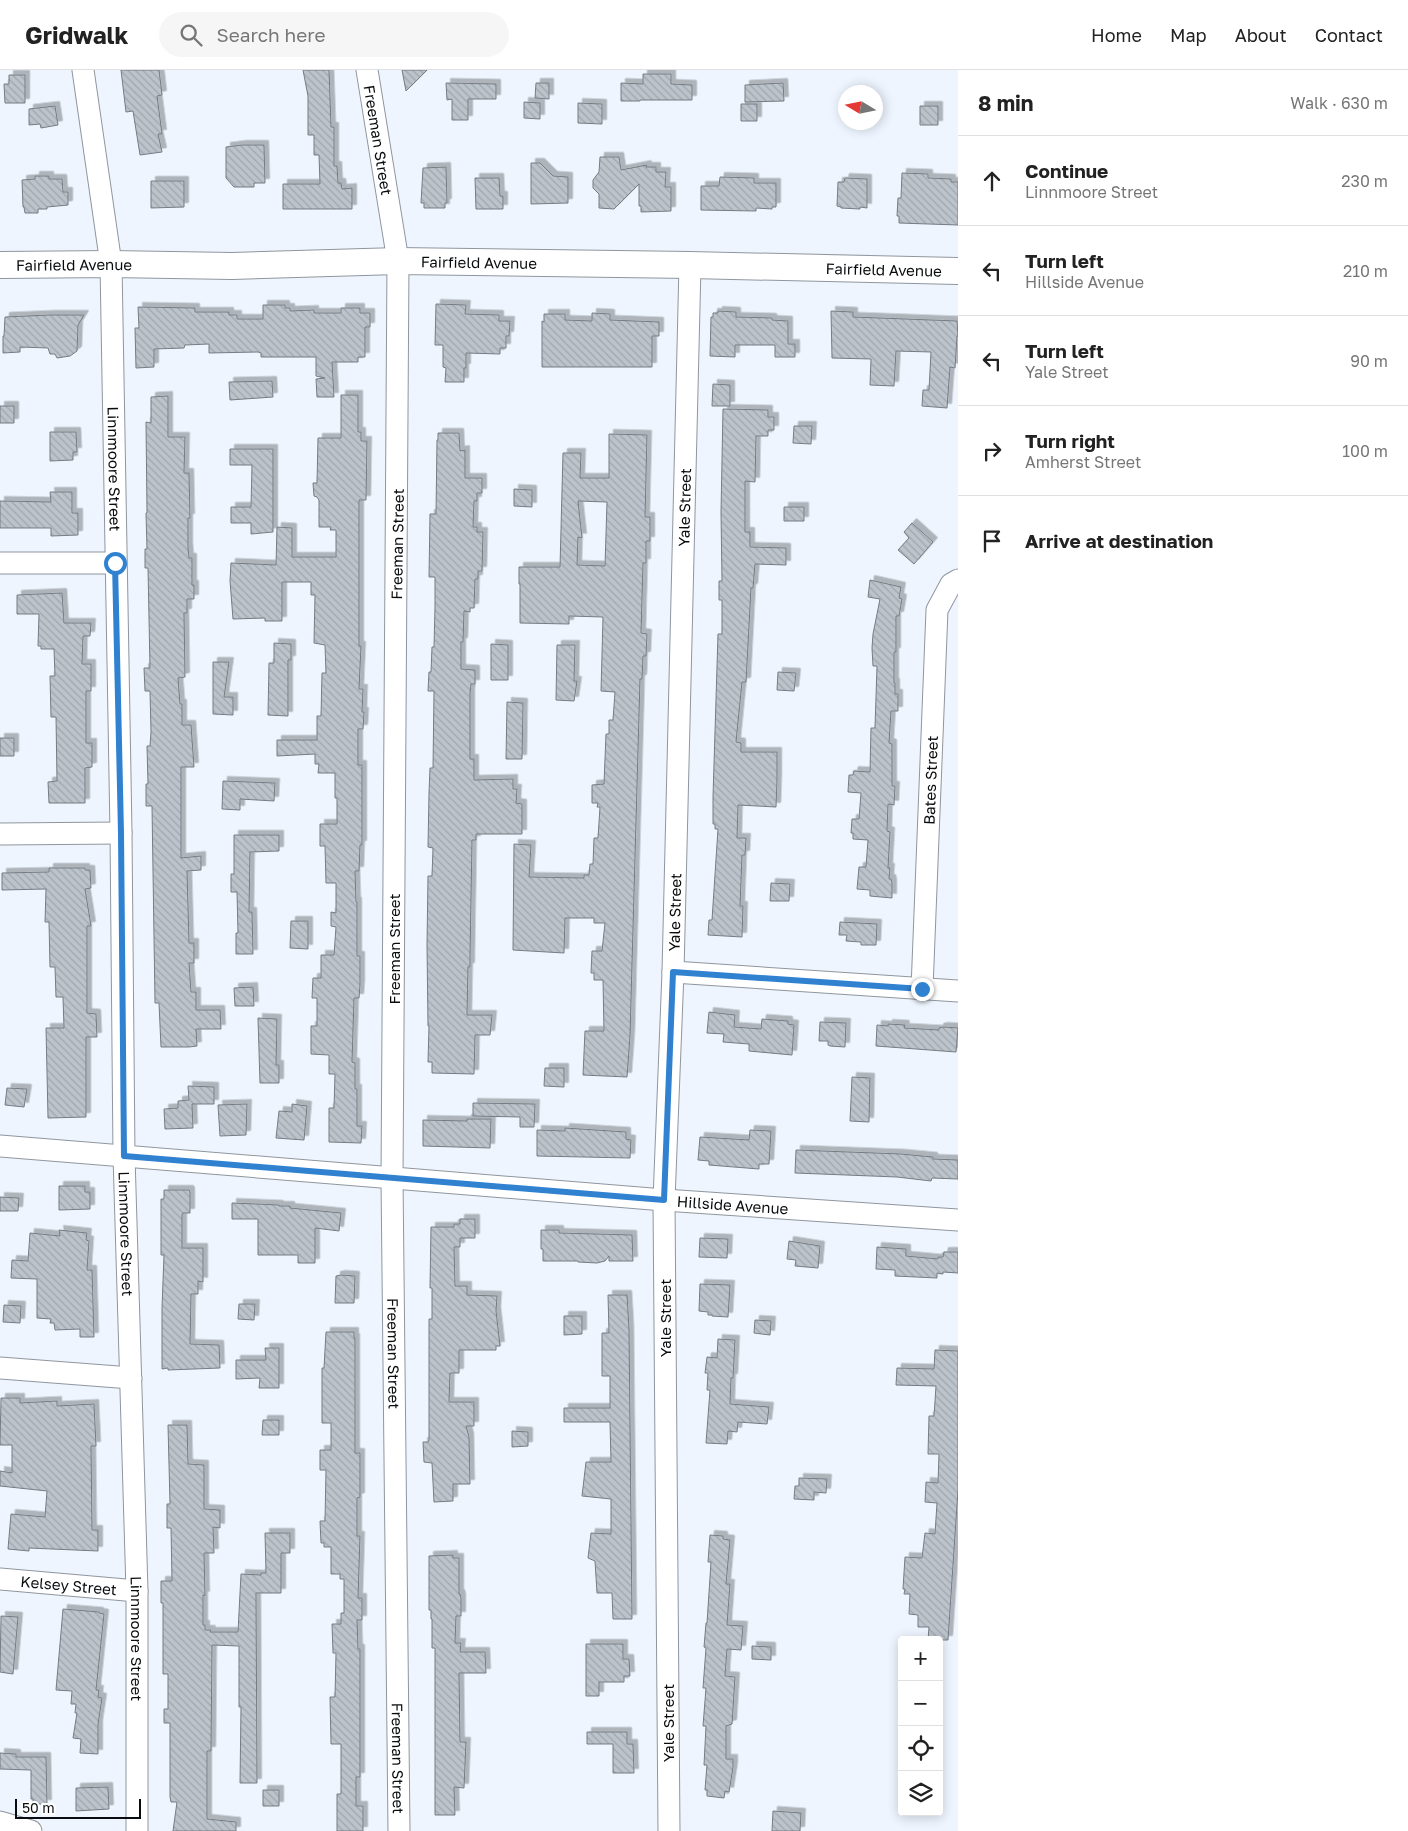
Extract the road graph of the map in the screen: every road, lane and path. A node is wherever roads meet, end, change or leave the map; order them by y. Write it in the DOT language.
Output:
graph roads {
  1 [pos="83,70"];
  2 [pos="367,70"];
  3 [pos="398,261"];
  4 [pos="111,264"];
  5 [pos="0,265"];
  6 [pos="690,265"];
  7 [pos="958,271"];
  8 [pos="0,563"];
  9 [pos="115,563"];
  10 [pos="958,580"];
  11 [pos="121,833"];
  12 [pos="0,834"];
  13 [pos="673,972"];
  14 [pos="922,989"];
  15 [pos="958,991"];
  16 [pos="0,1146"];
  17 [pos="124,1156"];
  18 [pos="392,1179"];
  19 [pos="664,1200"];
  20 [pos="958,1220"];
  21 [pos="0,1368"];
  22 [pos="131,1378"];
  23 [pos="0,1579"];
  24 [pos="137,1591"];
  25 [pos="0,1822"];
  26 [pos="31,1831"];
  27 [pos="137,1831"];
  28 [pos="398,1831"];
  29 [pos="669,1831"];
  1 -- 4 [label="street, Linnmoore Street"];
  2 -- 3 [label="street, Freeman Street"];
  3 -- 4 [label="main road, Fairfield Avenue"];
  3 -- 6 [label="main road, Fairfield Avenue"];
  3 -- 18 [label="street, Freeman Street"];
  4 -- 5 [label="main road, Fairfield Avenue"];
  4 -- 9 [label="street, Linnmoore Street"];
  6 -- 7 [label="main road, Fairfield Avenue"];
  6 -- 13 [label="street, Yale Street"];
  8 -- 9 [label="street"];
  9 -- 11 [label="street, Linnmoore Street"];
  10 -- 14 [label="street, Bates Street"];
  11 -- 12 [label="street"];
  11 -- 17 [label="street, Linnmoore Street"];
  13 -- 14 [label="street"];
  13 -- 19 [label="street, Yale Street"];
  14 -- 15 [label="street"];
  16 -- 17 [label="street, Hillside Avenue"];
  17 -- 18 [label="street, Hillside Avenue"];
  17 -- 22 [label="street, Linnmoore Street"];
  18 -- 19 [label="street, Hillside Avenue"];
  18 -- 28 [label="street, Freeman Street"];
  19 -- 20 [label="street, Hillside Avenue"];
  19 -- 29 [label="street, Yale Street"];
  21 -- 22 [label="street"];
  22 -- 24 [label="street, Linnmoore Street"];
  23 -- 24 [label="street, Kelsey Street"];
  24 -- 27 [label="street, Linnmoore Street"];
  25 -- 26 [label="street"];
}
